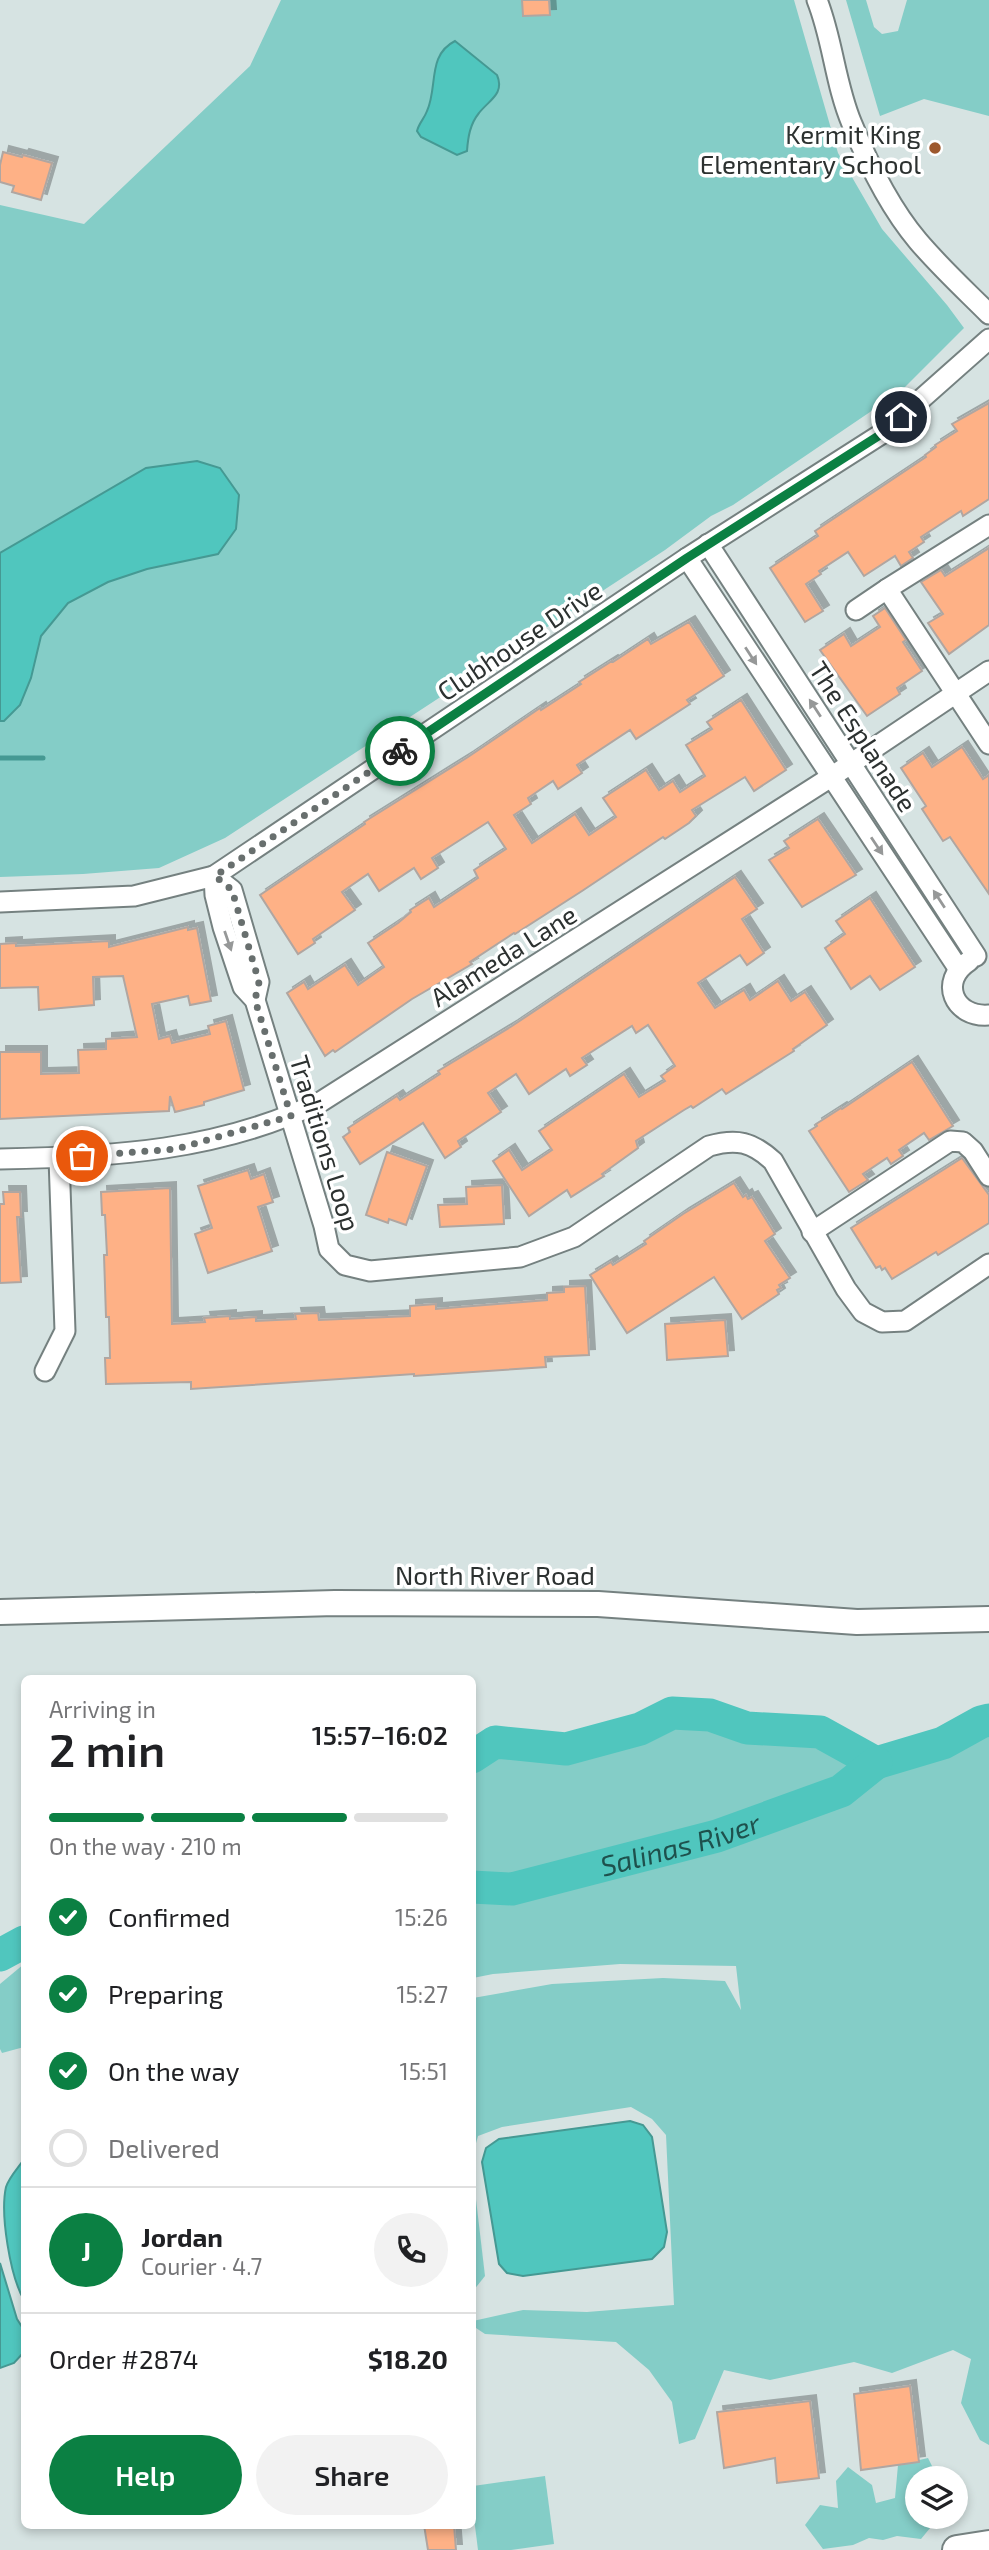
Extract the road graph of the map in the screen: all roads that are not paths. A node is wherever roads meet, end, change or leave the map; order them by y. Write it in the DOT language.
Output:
graph roads {
  1 [pos="817,0"];
  2 [pos="989,314"];
  3 [pos="989,339"];
  4 [pos="989,525"];
  5 [pos="708,544"];
  6 [pos="687,558"];
  7 [pos="887,589"];
  8 [pos="749,605"];
  9 [pos="856,610"];
  10 [pos="727,619"];
  11 [pos="989,671"];
  12 [pos="956,693"];
  13 [pos="989,744"];
  14 [pos="850,764"];
  15 [pos="831,777"];
  16 [pos="215,876"];
  17 [pos="0,902"];
  18 [pos="983,957"];
  19 [pos="958,968"];
  20 [pos="989,1015"];
  21 [pos="291,1116"];
  22 [pos="59,1158"];
  23 [pos="0,1159"];
  24 [pos="989,1176"];
  25 [pos="812,1232"];
  26 [pos="989,1264"];
  27 [pos="45,1371"];
  28 [pos="0,1612"];
  29 [pos="989,1619"];
  30 [pos="989,2545"];
  31 [pos="957,2550"];
  1 -- 2 [label="street"];
  3 -- 5 [label="street, Clubhouse Drive"];
  4 -- 7 [label="street"];
  5 -- 6 [label="street, Clubhouse Drive"];
  5 -- 8 [label="street, The Esplanade"];
  6 -- 10 [label="street, The Esplanade"];
  6 -- 16 [label="street, Clubhouse Drive"];
  7 -- 9 [label="street"];
  7 -- 12 [label="street"];
  8 -- 10 [label="street"];
  14 -- 8 [label="street, The Esplanade, one-way"];
  10 -- 15 [label="street, The Esplanade, one-way"];
  11 -- 12 [label="street, Alameda Lane"];
  12 -- 13 [label="street"];
  12 -- 14 [label="street, Alameda Lane"];
  14 -- 15 [label="street, Alameda Lane"];
  18 -- 14 [label="street, The Esplanade, one-way"];
  15 -- 19 [label="street, The Esplanade, one-way"];
  15 -- 21 [label="street, Alameda Lane"];
  16 -- 17 [label="street, Clubhouse Drive"];
  16 -- 21 [label="street, Traditions Loop"];
  18 -- 19 [label="street"];
  19 -- 20 [label="street"];
  21 -- 22 [label="street, Alameda Lane"];
  21 -- 25 [label="street, Traditions Loop"];
  22 -- 23 [label="street, Alameda Lane"];
  22 -- 27 [label="street"];
  24 -- 25 [label="street"];
  25 -- 26 [label="street, Traditions Loop"];
  28 -- 29 [label="main road, North River Road"];
  30 -- 31 [label="highway"];
}
